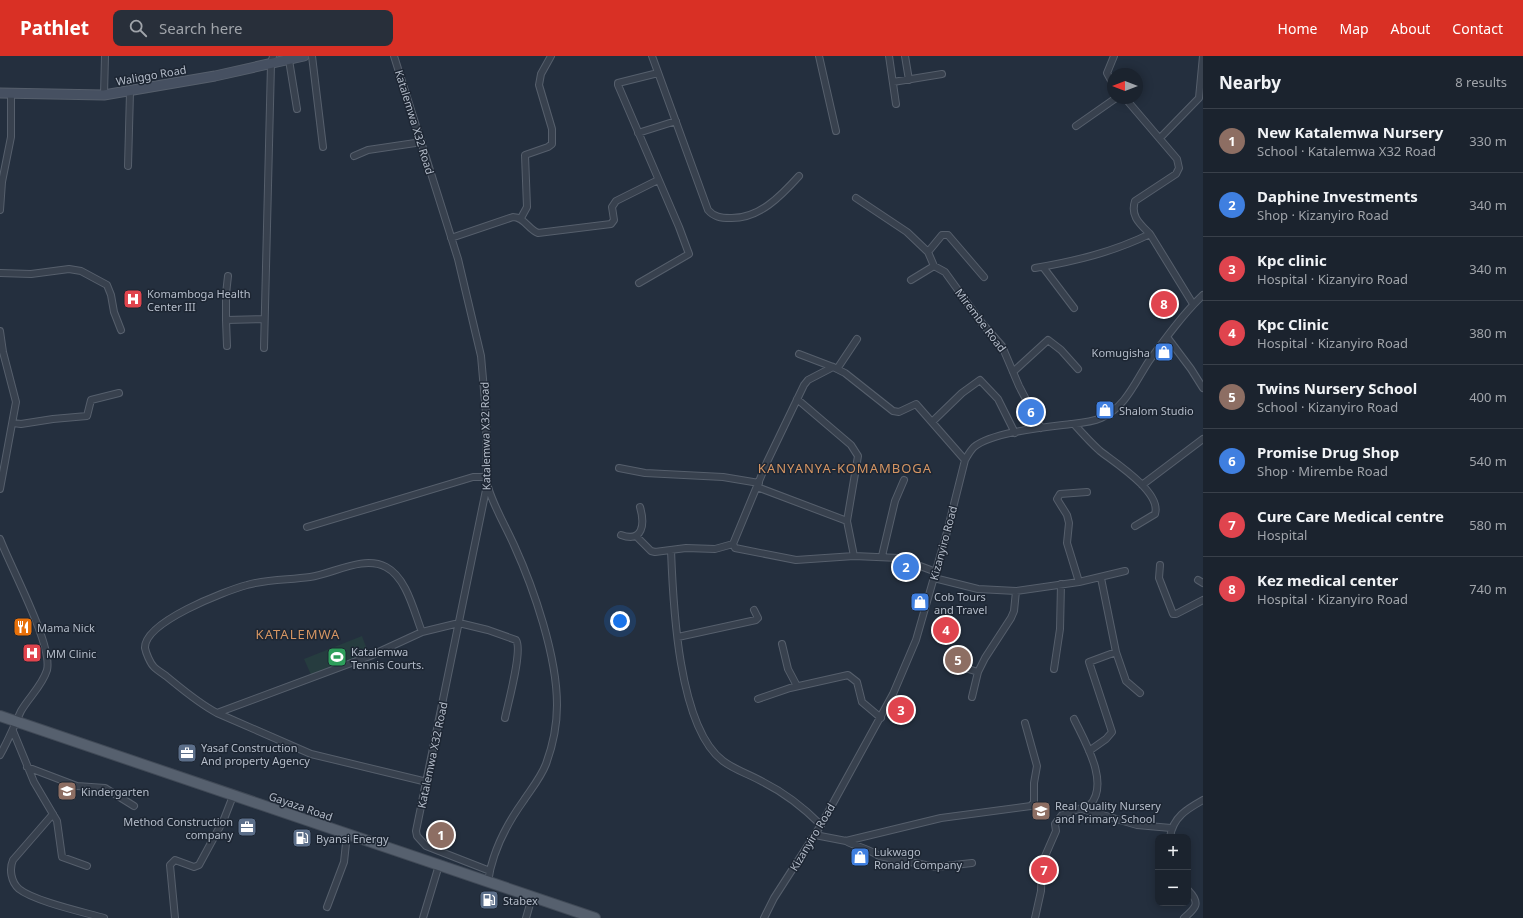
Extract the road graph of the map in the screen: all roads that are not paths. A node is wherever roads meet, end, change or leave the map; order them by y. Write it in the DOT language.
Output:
graph roads {
  1 [pos="105,56"];
  2 [pos="304,56"];
  3 [pos="312,56"];
  4 [pos="394,56"];
  5 [pos="551,56"];
  6 [pos="652,56"];
  7 [pos="820,56"];
  8 [pos="889,56"];
  9 [pos="906,56"];
  10 [pos="1114,56"];
  11 [pos="1203,56"];
  12 [pos="272,60"];
  13 [pos="289,60"];
  14 [pos="1109,68"];
  15 [pos="658,72"];
  16 [pos="942,74"];
  17 [pos="910,80"];
  18 [pos="893,82"];
  19 [pos="0,92"];
  20 [pos="130,92"];
  21 [pos="11,93"];
  22 [pos="104,95"];
  23 [pos="896,104"];
  24 [pos="1107,104"];
  25 [pos="1130,104"];
  26 [pos="297,109"];
  27 [pos="676,121"];
  28 [pos="1076,126"];
  29 [pos="836,131"];
  30 [pos="638,133"];
  31 [pos="1160,138"];
  32 [pos="422,142"];
  33 [pos="323,147"];
  34 [pos="354,156"];
  35 [pos="128,166"];
  36 [pos="799,176"];
  37 [pos="658,180"];
  38 [pos="856,198"];
  39 [pos="0,210"];
  40 [pos="521,218"];
  41 [pos="1150,234"];
  42 [pos="451,238"];
  43 [pos="928,252"];
  44 [pos="934,266"];
  45 [pos="1043,267"];
  46 [pos="1035,268"];
  47 [pos="0,273"];
  48 [pos="228,276"];
  49 [pos="984,277"];
  50 [pos="911,280"];
  51 [pos="639,283"];
  52 [pos="1203,295"];
  53 [pos="1193,304"];
  54 [pos="1074,308"];
  55 [pos="264,319"];
  56 [pos="226,320"];
  57 [pos="121,330"];
  58 [pos="0,332"];
  59 [pos="1168,337"];
  60 [pos="857,339"];
  61 [pos="227,346"];
  62 [pos="264,348"];
  63 [pos="799,354"];
  64 [pos="835,368"];
  65 [pos="1078,369"];
  66 [pos="1013,372"];
  67 [pos="1203,388"];
  68 [pos="119,393"];
  69 [pos="797,399"];
  70 [pos="932,422"];
  71 [pos="13,424"];
  72 [pos="1074,424"];
  73 [pos="1041,428"];
  74 [pos="1015,433"];
  75 [pos="1203,440"];
  76 [pos="965,460"];
  77 [pos="619,468"];
  78 [pos="487,477"];
  79 [pos="904,480"];
  80 [pos="487,485"];
  81 [pos="758,485"];
  82 [pos="1142,485"];
  83 [pos="0,489"];
  84 [pos="1087,492"];
  85 [pos="640,507"];
  86 [pos="847,521"];
  87 [pos="307,526"];
  88 [pos="1135,526"];
  89 [pos="620,535"];
  90 [pos="636,536"];
  91 [pos="0,539"];
  92 [pos="733,544"];
  93 [pos="672,550"];
  94 [pos="854,556"];
  95 [pos="882,556"];
  96 [pos="1160,565"];
  97 [pos="1125,571"];
  98 [pos="935,575"];
  99 [pos="1100,578"];
  100 [pos="1079,582"];
  101 [pos="1061,584"];
  102 [pos="1016,592"];
  103 [pos="1203,600"];
  104 [pos="754,610"];
  105 [pos="459,623"];
  106 [pos="422,632"];
  107 [pos="678,637"];
  108 [pos="782,644"];
  109 [pos="1116,652"];
  110 [pos="949,663"];
  111 [pos="1054,669"];
  112 [pos="978,672"];
  113 [pos="797,686"];
  114 [pos="1140,693"];
  115 [pos="972,697"];
  116 [pos="758,699"];
  117 [pos="217,713"];
  118 [pos="0,716"];
  119 [pos="505,718"];
  120 [pos="880,718"];
  121 [pos="1074,719"];
  122 [pos="1025,723"];
  123 [pos="15,727"];
  124 [pos="1089,751"];
  125 [pos="0,755"];
  126 [pos="27,766"];
  127 [pos="426,782"];
  128 [pos="233,796"];
  129 [pos="1203,800"];
  130 [pos="134,806"];
  131 [pos="1082,809"];
  132 [pos="53,814"];
  133 [pos="821,825"];
  134 [pos="1171,828"];
  135 [pos="347,834"];
  136 [pos="1170,834"];
  137 [pos="814,835"];
  138 [pos="846,841"];
  139 [pos="972,863"];
  140 [pos="439,865"];
  141 [pos="87,866"];
  142 [pos="490,871"];
  143 [pos="488,882"];
  144 [pos="1191,893"];
  145 [pos="532,897"];
  146 [pos="327,907"];
  147 [pos="104,918"];
  148 [pos="175,918"];
  149 [pos="423,918"];
  150 [pos="526,918"];
  151 [pos="595,918"];
  152 [pos="764,918"];
  153 [pos="1035,918"];
  154 [pos="1184,918"];
  1 -- 22 [label="street"];
  2 -- 13 [label="street, Waliggo Road"];
  3 -- 33 [label="street"];
  4 -- 32 [label="street, Katalemwa X32 Road"];
  5 -- 40 [label="street"];
  6 -- 15 [label="street"];
  7 -- 29 [label="street"];
  8 -- 18 [label="street"];
  9 -- 17 [label="street"];
  10 -- 14 [label="street"];
  11 -- 31 [label="street"];
  12 -- 13 [label="street, Waliggo Road"];
  12 -- 20 [label="street, Waliggo Road"];
  12 -- 55 [label="street"];
  13 -- 26 [label="street"];
  15 -- 27 [label="street"];
  15 -- 30 [label="street"];
  16 -- 17 [label="street"];
  17 -- 18 [label="street"];
  18 -- 23 [label="street"];
  19 -- 21 [label="street, Waliggo Road"];
  20 -- 22 [label="street, Waliggo Road"];
  20 -- 35 [label="street"];
  21 -- 22 [label="street, Waliggo Road"];
  21 -- 39 [label="street"];
  24 -- 28 [label="street"];
  25 -- 31 [label="street"];
  27 -- 30 [label="street"];
  27 -- 36 [label="street"];
  30 -- 37 [label="street"];
  31 -- 41 [label="street"];
  32 -- 34 [label="street"];
  32 -- 42 [label="street, Katalemwa X32 Road"];
  37 -- 40 [label="street"];
  37 -- 51 [label="street"];
  38 -- 43 [label="street"];
  40 -- 42 [label="street"];
  41 -- 45 [label="street"];
  41 -- 53 [label="street"];
  42 -- 78 [label="street, Katalemwa X32 Road"];
  43 -- 44 [label="street"];
  43 -- 49 [label="street"];
  44 -- 50 [label="street"];
  44 -- 66 [label="street, Mirembe Road"];
  45 -- 46 [label="street"];
  45 -- 54 [label="street"];
  47 -- 57 [label="street"];
  48 -- 56 [label="street"];
  52 -- 53 [label="street, Kizanyiro Road"];
  53 -- 59 [label="street, Kizanyiro Road"];
  55 -- 56 [label="street"];
  55 -- 62 [label="street"];
  56 -- 61 [label="street"];
  58 -- 71 [label="street"];
  59 -- 67 [label="street"];
  59 -- 72 [label="street, Kizanyiro Road"];
  60 -- 64 [label="street"];
  63 -- 64 [label="street"];
  64 -- 69 [label="street"];
  64 -- 70 [label="street"];
  65 -- 66 [label="street"];
  66 -- 73 [label="street, Mirembe Road"];
  68 -- 71 [label="street"];
  69 -- 81 [label="street"];
  69 -- 86 [label="street"];
  70 -- 74 [label="street"];
  70 -- 76 [label="street"];
  71 -- 83 [label="street"];
  72 -- 73 [label="street, Kizanyiro Road"];
  72 -- 82 [label="street"];
  73 -- 74 [label="street, Kizanyiro Road"];
  74 -- 76 [label="street, Kizanyiro Road"];
  75 -- 82 [label="street"];
  76 -- 98 [label="street, Kizanyiro Road"];
  77 -- 81 [label="street"];
  78 -- 80 [label="street, Katalemwa X32 Road"];
  78 -- 87 [label="street"];
  79 -- 95 [label="street"];
  80 -- 105 [label="street, Katalemwa X32 Road"];
  80 -- 142 [label="street"];
  81 -- 86 [label="street"];
  81 -- 92 [label="street"];
  82 -- 88 [label="street"];
  84 -- 100 [label="street"];
  85 -- 90 [label="street"];
  86 -- 94 [label="street"];
  89 -- 90 [label="street"];
  90 -- 93 [label="street"];
  91 -- 123 [label="street"];
  92 -- 93 [label="street"];
  92 -- 94 [label="street"];
  93 -- 107 [label="street"];
  94 -- 95 [label="street"];
  95 -- 98 [label="street"];
  96 -- 103 [label="street"];
  97 -- 99 [label="street"];
  98 -- 102 [label="street"];
  98 -- 120 [label="street, Kizanyiro Road"];
  99 -- 100 [label="street"];
  99 -- 109 [label="street"];
  100 -- 101 [label="street"];
  101 -- 102 [label="street"];
  101 -- 111 [label="street"];
  102 -- 112 [label="street"];
  104 -- 107 [label="street"];
  105 -- 106 [label="street"];
  105 -- 119 [label="street"];
  105 -- 127 [label="street, Katalemwa X32 Road"];
  106 -- 117 [label="street"];
  106 -- 117 [label="street"];
  107 -- 133 [label="street"];
  108 -- 113 [label="street"];
  109 -- 114 [label="street"];
  109 -- 124 [label="street"];
  110 -- 112 [label="street"];
  112 -- 115 [label="street"];
  113 -- 116 [label="street"];
  113 -- 120 [label="street"];
  117 -- 127 [label="street"];
  118 -- 123 [label="main road, Gayaza Road"];
  120 -- 133 [label="street, Kizanyiro Road"];
  121 -- 124 [label="street"];
  122 -- 138 [label="street"];
  123 -- 125 [label="street"];
  123 -- 126 [label="street"];
  123 -- 128 [label="main road, Gayaza Road"];
  124 -- 131 [label="street"];
  126 -- 130 [label="street"];
  126 -- 132 [label="street"];
  127 -- 142 [label="street, Katalemwa X32 Road"];
  128 -- 135 [label="main road, Gayaza Road"];
  128 -- 148 [label="street"];
  129 -- 134 [label="street"];
  131 -- 134 [label="street"];
  131 -- 153 [label="street"];
  132 -- 141 [label="street"];
  132 -- 147 [label="street"];
  133 -- 137 [label="street, Kizanyiro Road"];
  134 -- 136 [label="street"];
  135 -- 140 [label="main road, Gayaza Road"];
  135 -- 146 [label="street"];
  137 -- 138 [label="street"];
  137 -- 152 [label="street, Kizanyiro Road"];
  138 -- 139 [label="street"];
  140 -- 143 [label="main road, Gayaza Road"];
  140 -- 149 [label="street"];
  142 -- 143 [label="street"];
  143 -- 145 [label="main road, Gayaza Road"];
  144 -- 154 [label="street"];
  145 -- 150 [label="street"];
  145 -- 151 [label="main road, Gayaza Road"];
}
